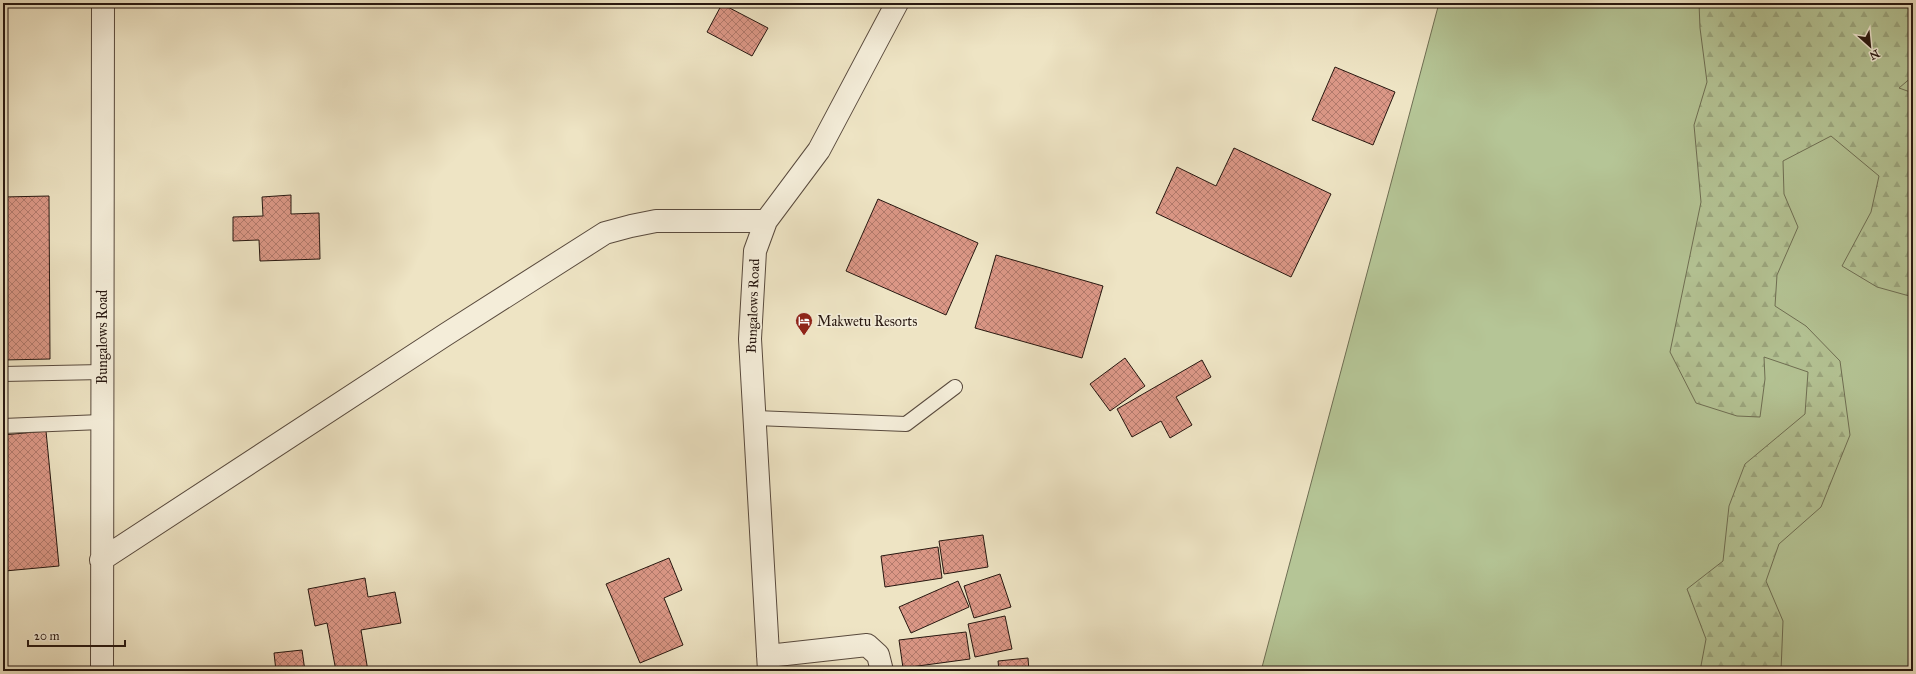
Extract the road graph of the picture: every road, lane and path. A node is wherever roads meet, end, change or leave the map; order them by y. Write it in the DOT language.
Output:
graph roads {
  1 [pos="102,3"];
  2 [pos="897,3"];
  3 [pos="766,221"];
  4 [pos="102,372"];
  5 [pos="3,374"];
  6 [pos="955,387"];
  7 [pos="756,418"];
  8 [pos="102,422"];
  9 [pos="3,426"];
  10 [pos="101,560"];
  11 [pos="769,663"];
  12 [pos="102,671"];
  13 [pos="882,671"];
  1 -- 4 [label="street, Bungalows Road"];
  2 -- 3 [label="street, Bungalows Road"];
  3 -- 7 [label="street, Bungalows Road"];
  3 -- 10 [label="street"];
  4 -- 5 [label="lane"];
  4 -- 8 [label="street, Bungalows Road"];
  6 -- 7 [label="lane"];
  7 -- 11 [label="street, Bungalows Road"];
  8 -- 9 [label="lane"];
  8 -- 10 [label="street, Bungalows Road"];
  10 -- 12 [label="street, Bungalows Road"];
  11 -- 13 [label="street"];
}
